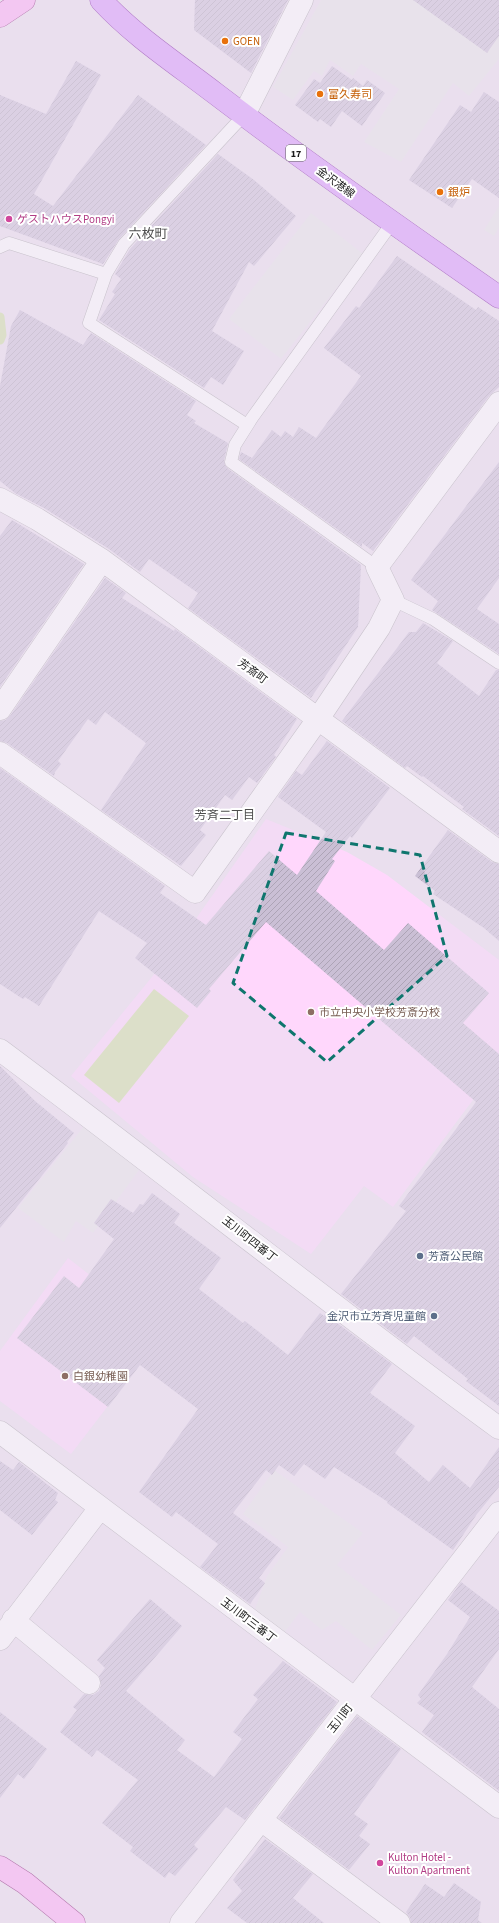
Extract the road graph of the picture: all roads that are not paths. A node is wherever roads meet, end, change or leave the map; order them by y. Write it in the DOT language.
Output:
graph roads {
  1 [pos="24,0"];
  2 [pos="101,0"];
  3 [pos="110,0"];
  4 [pos="302,0"];
  5 [pos="0,16"];
  6 [pos="119,20"];
  7 [pos="244,115"];
  8 [pos="392,223"];
  9 [pos="0,248"];
  10 [pos="106,274"];
  11 [pos="499,297"];
  12 [pos="499,404"];
  13 [pos="247,426"];
  14 [pos="0,499"];
  15 [pos="102,560"];
  16 [pos="377,567"];
  17 [pos="393,600"];
  18 [pos="499,662"];
  19 [pos="0,709"];
  20 [pos="318,719"];
  21 [pos="0,753"];
  22 [pos="499,852"];
  23 [pos="0,1050"];
  24 [pos="499,1428"];
  25 [pos="0,1432"];
  26 [pos="100,1508"];
  27 [pos="499,1513"];
  28 [pos="13,1620"];
  29 [pos="0,1639"];
  30 [pos="89,1683"];
  31 [pos="354,1699"];
  32 [pos="499,1808"];
  33 [pos="261,1820"];
  34 [pos="0,1867"];
  35 [pos="74,1923"];
  36 [pos="181,1923"];
  37 [pos="399,1923"];
  1 -- 5 [label="street"];
  2 -- 6 [label="main road, 金沢港線 / 17"];
  3 -- 6 [label="main road, 金沢港線 / 17"];
  4 -- 7 [label="street"];
  6 -- 7 [label="main road, 金沢港線 / 17"];
  7 -- 8 [label="main road, 金沢港線 / 17"];
  7 -- 10 [label="lane"];
  8 -- 11 [label="main road, 金沢港線 / 17"];
  8 -- 13 [label="lane"];
  9 -- 10 [label="lane"];
  10 -- 13 [label="lane"];
  12 -- 16 [label="street"];
  13 -- 16 [label="lane"];
  14 -- 15 [label="street, 芳斎町"];
  15 -- 19 [label="street"];
  15 -- 20 [label="street, 芳斎町"];
  16 -- 17 [label="street"];
  17 -- 18 [label="lane"];
  17 -- 20 [label="street"];
  20 -- 21 [label="street"];
  20 -- 22 [label="street, 芳斎町"];
  23 -- 24 [label="street, 玉川町四番丁"];
  25 -- 26 [label="street, 玉川町三番丁"];
  26 -- 28 [label="street"];
  26 -- 31 [label="street, 玉川町三番丁"];
  27 -- 31 [label="street, 玉川町"];
  28 -- 29 [label="street"];
  28 -- 30 [label="street"];
  31 -- 32 [label="street, 玉川町三番丁"];
  31 -- 33 [label="street, 玉川町"];
  33 -- 36 [label="street, 玉川町"];
  33 -- 37 [label="street"];
  34 -- 35 [label="street"];
}
